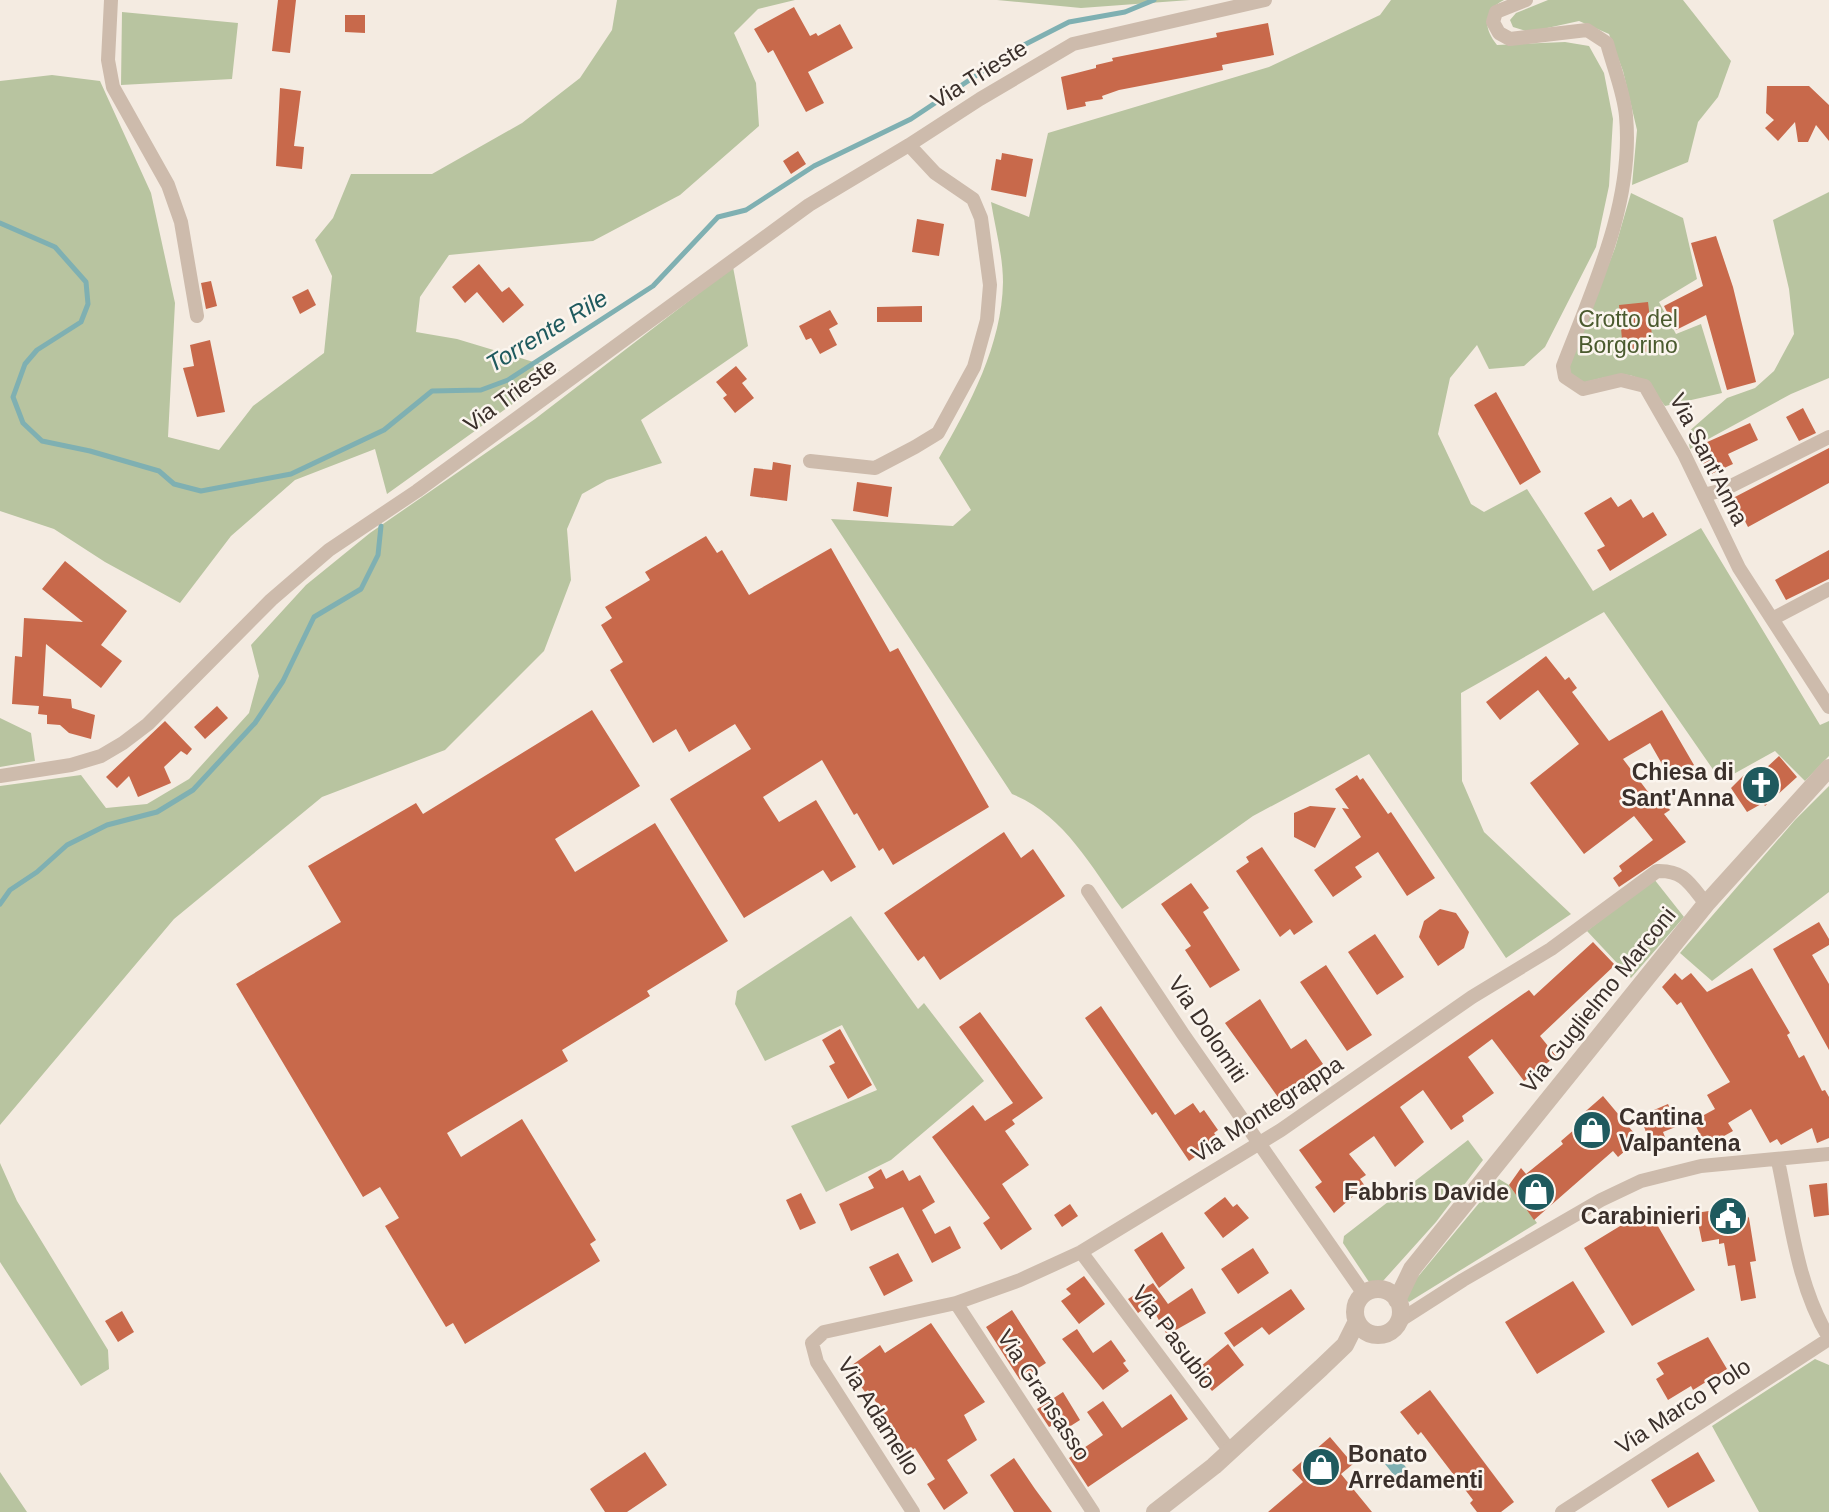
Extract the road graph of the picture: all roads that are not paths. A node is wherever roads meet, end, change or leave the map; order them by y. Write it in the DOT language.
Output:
graph roads {
  1 [pos="111,0"];
  2 [pos="1265,0"];
  3 [pos="1526,0"];
  4 [pos="909,145"];
  5 [pos="197,316"];
  6 [pos="1829,438"];
  7 [pos="810,461"];
  8 [pos="1704,495"];
  9 [pos="1829,589"];
  10 [pos="1772,619"];
  11 [pos="1829,707"];
  12 [pos="1829,768"];
  13 [pos="0,776"];
  14 [pos="1088,891"];
  15 [pos="1706,904"];
  16 [pos="1260,1144"];
  17 [pos="1829,1154"];
  18 [pos="1778,1161"];
  19 [pos="1081,1252"];
  20 [pos="1412,1269"];
  21 [pos="1371,1291"];
  22 [pos="956,1303"];
  23 [pos="1398,1308"];
  24 [pos="1357,1321"];
  25 [pos="1371,1333"];
  26 [pos="1829,1339"];
  27 [pos="812,1343"];
  28 [pos="1345,1345"];
  29 [pos="1230,1451"];
  30 [pos="913,1512"];
  31 [pos="1093,1512"];
  32 [pos="1155,1512"];
  33 [pos="1562,1512"];
  1 -- 5 [label="street"];
  2 -- 4 [label="street, Via Trieste"];
  3 -- 8 [label="street, Via Sant'Anna"];
  4 -- 7 [label="street"];
  4 -- 13 [label="street, Via Trieste"];
  6 -- 8 [label="street"];
  8 -- 10 [label="street, Via Sant'Anna"];
  9 -- 10 [label="street"];
  10 -- 11 [label="street, Via Sant'Anna"];
  12 -- 15 [label="street, Via Guglielmo Marconi"];
  14 -- 16 [label="street, Via Dolomiti"];
  15 -- 16 [label="street, Via Montegrappa"];
  15 -- 20 [label="street, Via Guglielmo Marconi"];
  16 -- 19 [label="street, Via Montegrappa"];
  16 -- 21 [label="street, Via Dolomiti"];
  17 -- 18 [label="street"];
  18 -- 23 [label="street"];
  18 -- 26 [label="street"];
  19 -- 22 [label="street, Via Montegrappa"];
  19 -- 29 [label="street, Via Pasubio"];
  20 -- 21 [label="street, Via Guglielmo Marconi"];
  20 -- 23 [label="street, Via Guglielmo Marconi"];
  21 -- 23 [label="street"];
  21 -- 24 [label="street"];
  22 -- 27 [label="street, Via Montegrappa"];
  22 -- 31 [label="street, Via Gransasso"];
  23 -- 25 [label="street"];
  24 -- 25 [label="street"];
  24 -- 28 [label="street"];
  25 -- 28 [label="street"];
  26 -- 33 [label="street, Via Marco Polo"];
  27 -- 30 [label="street, Via Adamello"];
  28 -- 29 [label="street"];
  29 -- 32 [label="street"];
}
